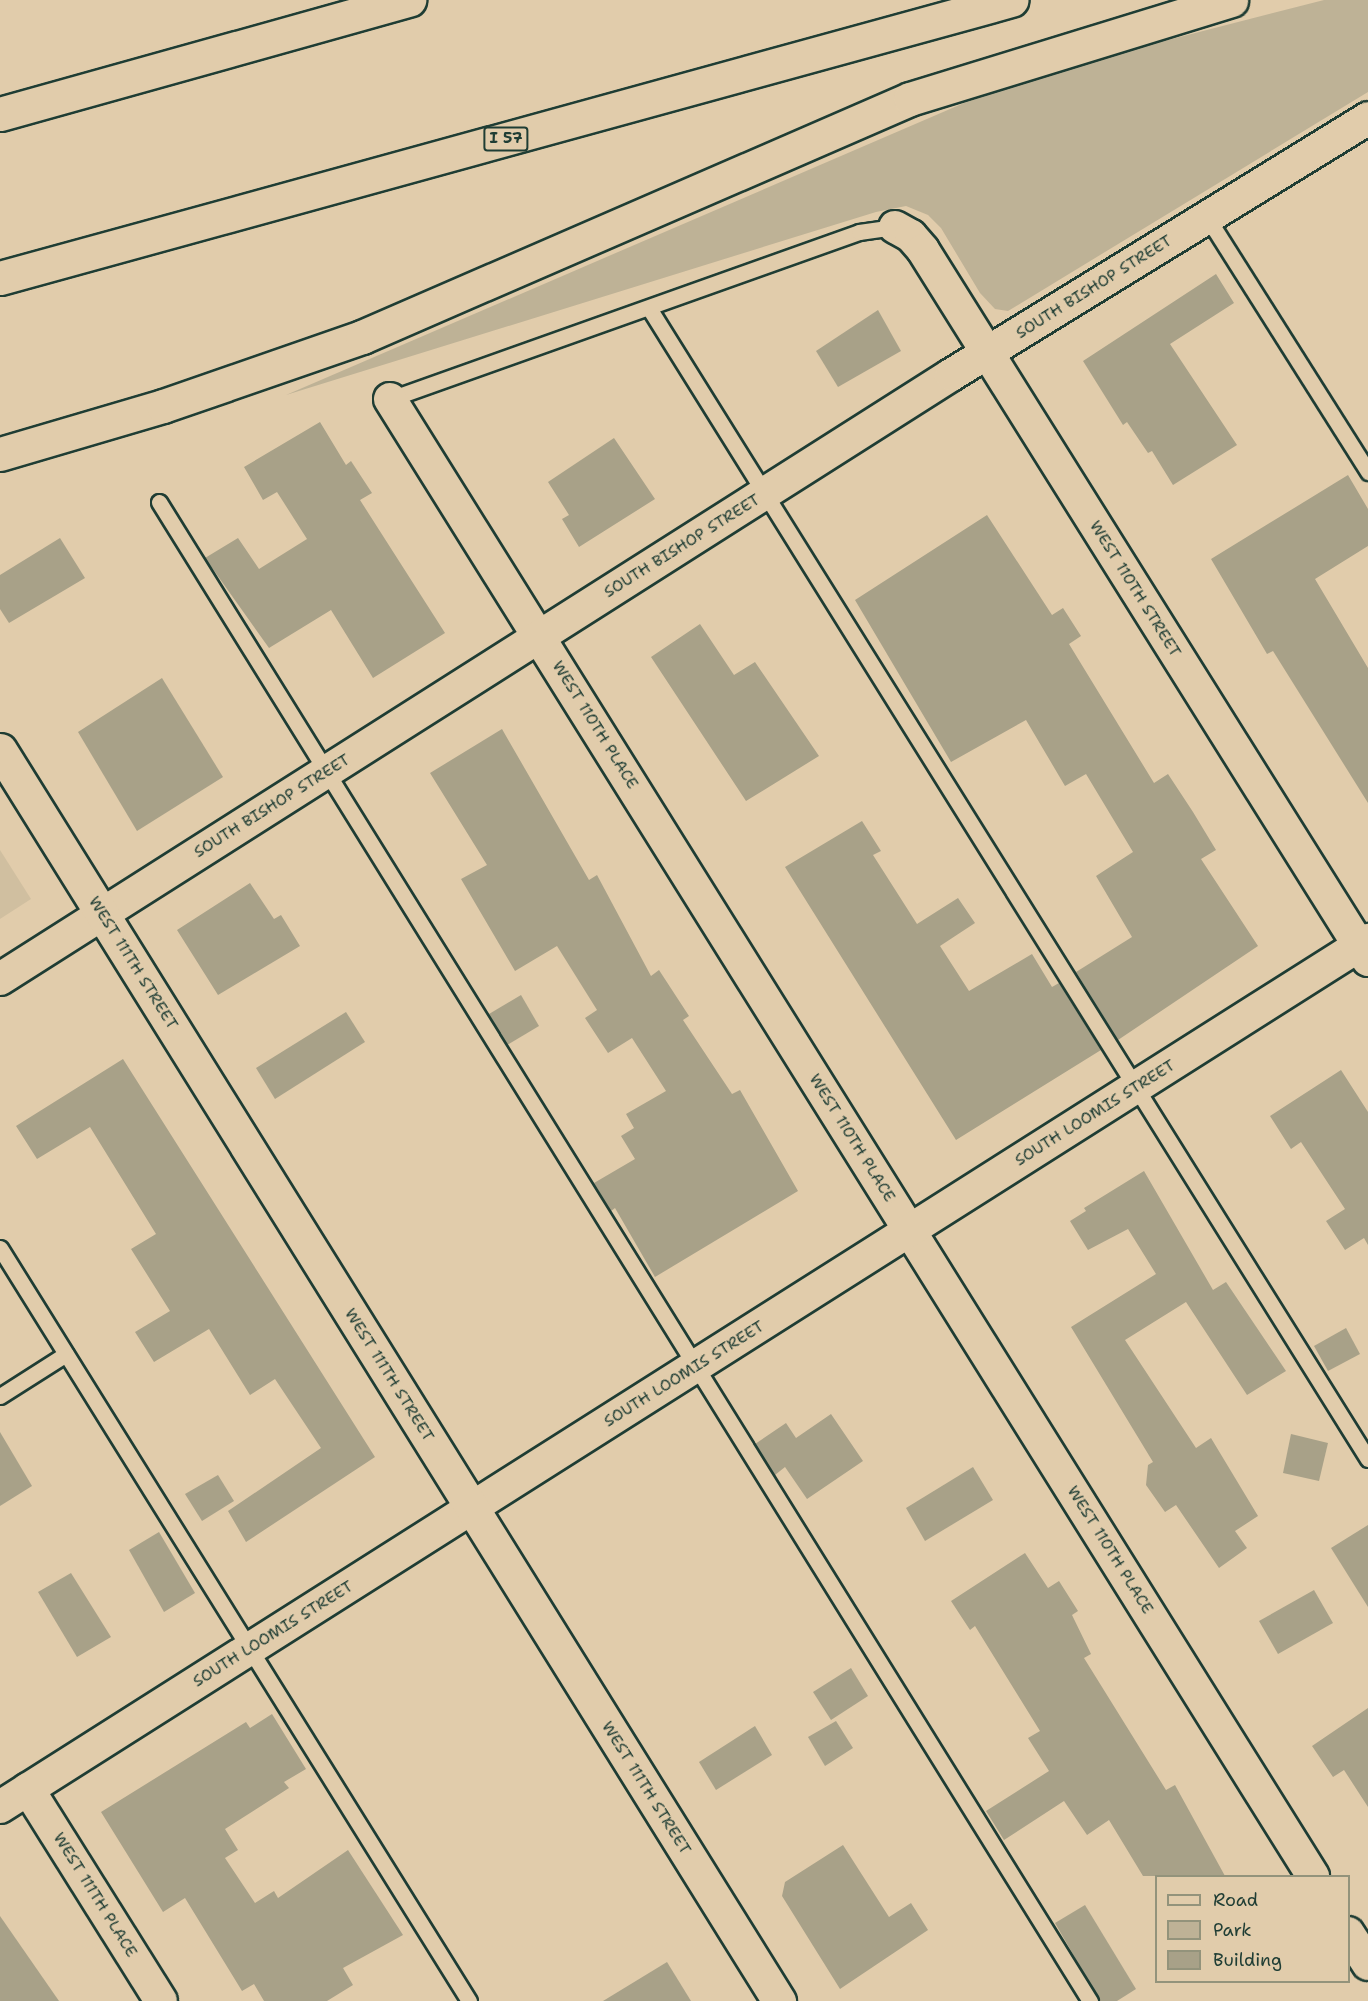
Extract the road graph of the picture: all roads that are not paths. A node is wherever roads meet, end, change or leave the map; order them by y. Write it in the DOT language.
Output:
graph roads {
  1 [pos="409,0"];
  2 [pos="1011,0"];
  3 [pos="1232,0"];
  4 [pos="0,114"];
  5 [pos="1368,117"];
  6 [pos="1207,217"];
  7 [pos="894,227"];
  8 [pos="0,278"];
  9 [pos="649,308"];
  10 [pos="987,353"];
  11 [pos="390,399"];
  12 [pos="0,454"];
  13 [pos="1368,472"];
  14 [pos="764,494"];
  15 [pos="159,502"];
  16 [pos="540,636"];
  17 [pos="0,750"];
  18 [pos="326,772"];
  19 [pos="102,914"];
  20 [pos="1365,949"];
  21 [pos="0,979"];
  22 [pos="1135,1088"];
  23 [pos="910,1230"];
  24 [pos="0,1248"];
  25 [pos="66,1354"];
  26 [pos="696,1366"];
  27 [pos="0,1396"];
  28 [pos="1368,1460"];
  29 [pos="472,1508"];
  30 [pos="249,1649"];
  31 [pos="28,1789"];
  32 [pos="0,1807"];
  33 [pos="1312,1875"];
  34 [pos="1350,1936"];
  35 [pos="1368,1964"];
  36 [pos="161,2001"];
  37 [pos="468,2001"];
  38 [pos="779,2001"];
  39 [pos="1090,2001"];
  1 -- 4 [label="main road"];
  2 -- 8 [label="main road, I 57"];
  3 -- 12 [label="main road"];
  5 -- 6 [label="street, SOUTH BISHOP STREET"];
  6 -- 10 [label="street, SOUTH BISHOP STREET"];
  6 -- 13 [label="lane"];
  7 -- 9 [label="lane"];
  7 -- 10 [label="street, WEST 110TH STREET"];
  9 -- 11 [label="lane"];
  9 -- 14 [label="lane"];
  10 -- 14 [label="street, SOUTH BISHOP STREET"];
  10 -- 20 [label="street, WEST 110TH STREET"];
  11 -- 16 [label="street, WEST 110TH PLACE"];
  14 -- 16 [label="street, SOUTH BISHOP STREET"];
  14 -- 22 [label="lane"];
  15 -- 18 [label="lane"];
  16 -- 18 [label="street, SOUTH BISHOP STREET"];
  16 -- 23 [label="street, WEST 110TH PLACE"];
  17 -- 19 [label="main road, WEST 111TH STREET"];
  18 -- 19 [label="street, SOUTH BISHOP STREET"];
  18 -- 26 [label="lane"];
  19 -- 21 [label="street, SOUTH BISHOP STREET"];
  19 -- 29 [label="main road, WEST 111TH STREET"];
  20 -- 22 [label="street, SOUTH LOOMIS STREET"];
  22 -- 23 [label="street, SOUTH LOOMIS STREET"];
  22 -- 28 [label="lane"];
  23 -- 26 [label="street, SOUTH LOOMIS STREET"];
  23 -- 33 [label="street, WEST 110TH PLACE"];
  24 -- 25 [label="lane"];
  25 -- 27 [label="lane"];
  25 -- 30 [label="lane"];
  26 -- 29 [label="street, SOUTH LOOMIS STREET"];
  26 -- 39 [label="lane"];
  29 -- 30 [label="street, SOUTH LOOMIS STREET"];
  29 -- 38 [label="main road, WEST 111TH STREET"];
  30 -- 31 [label="street, SOUTH LOOMIS STREET"];
  30 -- 37 [label="lane"];
  31 -- 32 [label="street, SOUTH LOOMIS STREET"];
  31 -- 36 [label="street, WEST 111TH PLACE"];
  34 -- 35 [label="street"];
}
